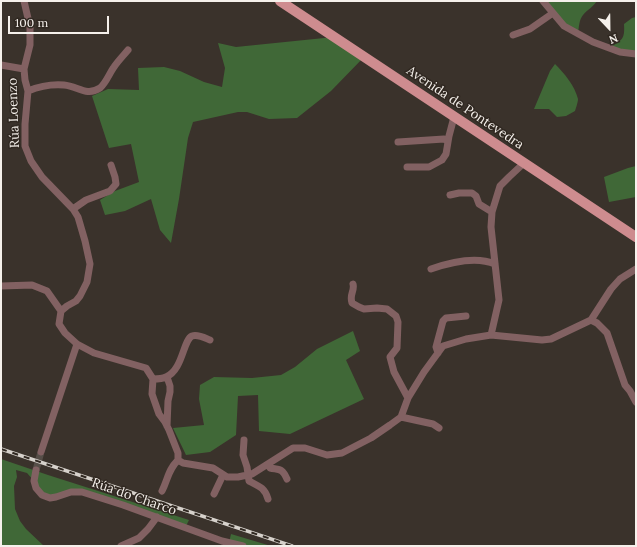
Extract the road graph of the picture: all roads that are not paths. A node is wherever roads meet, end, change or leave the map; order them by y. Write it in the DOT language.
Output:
graph roads {
  1 [pos="24,1"];
  2 [pos="280,1"];
  3 [pos="543,1"];
  4 [pos="553,13"];
  5 [pos="513,35"];
  6 [pos="128,50"];
  7 [pos="636,54"];
  8 [pos="1,65"];
  9 [pos="24,69"];
  10 [pos="28,91"];
  11 [pos="454,116"];
  12 [pos="448,141"];
  13 [pos="398,142"];
  14 [pos="524,163"];
  15 [pos="111,165"];
  16 [pos="407,167"];
  17 [pos="450,195"];
  18 [pos="73,209"];
  19 [pos="492,212"];
  20 [pos="636,237"];
  21 [pos="495,264"];
  22 [pos="431,269"];
  23 [pos="636,269"];
  24 [pos="353,284"];
  25 [pos="1,286"];
  26 [pos="61,311"];
  27 [pos="466,316"];
  28 [pos="591,320"];
  29 [pos="491,335"];
  30 [pos="210,340"];
  31 [pos="77,344"];
  32 [pos="438,353"];
  33 [pos="167,377"];
  34 [pos="153,379"];
  35 [pos="408,398"];
  36 [pos="636,402"];
  37 [pos="401,417"];
  38 [pos="167,426"];
  39 [pos="439,428"];
  40 [pos="244,440"];
  41 [pos="41,452"];
  42 [pos="178,460"];
  43 [pos="268,464"];
  44 [pos="36,470"];
  45 [pos="223,475"];
  46 [pos="248,475"];
  47 [pos="287,479"];
  48 [pos="162,491"];
  49 [pos="214,494"];
  50 [pos="268,499"];
  51 [pos="157,517"];
  52 [pos="223,544"];
  53 [pos="121,546"];
  54 [pos="243,546"];
  1 -- 9 [label="street, Rúa Loenzo"];
  2 -- 11 [label="main road, Avenida de Pontevedra"];
  3 -- 4 [label="street"];
  4 -- 5 [label="street"];
  4 -- 7 [label="street"];
  6 -- 10 [label="street"];
  8 -- 9 [label="street"];
  9 -- 10 [label="street, Rúa Loenzo"];
  10 -- 18 [label="street, Rúa Loenzo"];
  11 -- 12 [label="street"];
  11 -- 14 [label="main road, Avenida de Pontevedra"];
  12 -- 13 [label="street"];
  12 -- 16 [label="street"];
  14 -- 19 [label="street"];
  14 -- 20 [label="main road, Avenida de Pontevedra"];
  15 -- 18 [label="street"];
  17 -- 19 [label="street"];
  18 -- 26 [label="street, Rúa Loenzo"];
  19 -- 21 [label="street"];
  21 -- 22 [label="street"];
  21 -- 29 [label="street"];
  23 -- 28 [label="street"];
  24 -- 35 [label="street"];
  25 -- 26 [label="street"];
  26 -- 31 [label="street"];
  27 -- 32 [label="street"];
  28 -- 29 [label="street"];
  28 -- 36 [label="street"];
  29 -- 32 [label="street"];
  30 -- 33 [label="street"];
  31 -- 34 [label="street"];
  31 -- 41 [label="street"];
  32 -- 35 [label="street"];
  33 -- 34 [label="street"];
  33 -- 38 [label="street"];
  34 -- 38 [label="street"];
  35 -- 37 [label="street"];
  37 -- 39 [label="street"];
  37 -- 43 [label="street"];
  38 -- 42 [label="street"];
  40 -- 46 [label="street"];
  42 -- 45 [label="street"];
  42 -- 48 [label="street"];
  43 -- 46 [label="street"];
  43 -- 47 [label="street"];
  44 -- 51 [label="street, Rúa do Charco"];
  45 -- 46 [label="street"];
  45 -- 49 [label="street"];
  46 -- 50 [label="street"];
  51 -- 52 [label="street, Rúa do Charco"];
  51 -- 53 [label="street"];
  52 -- 54 [label="street, Rúa do Charco"];
}
